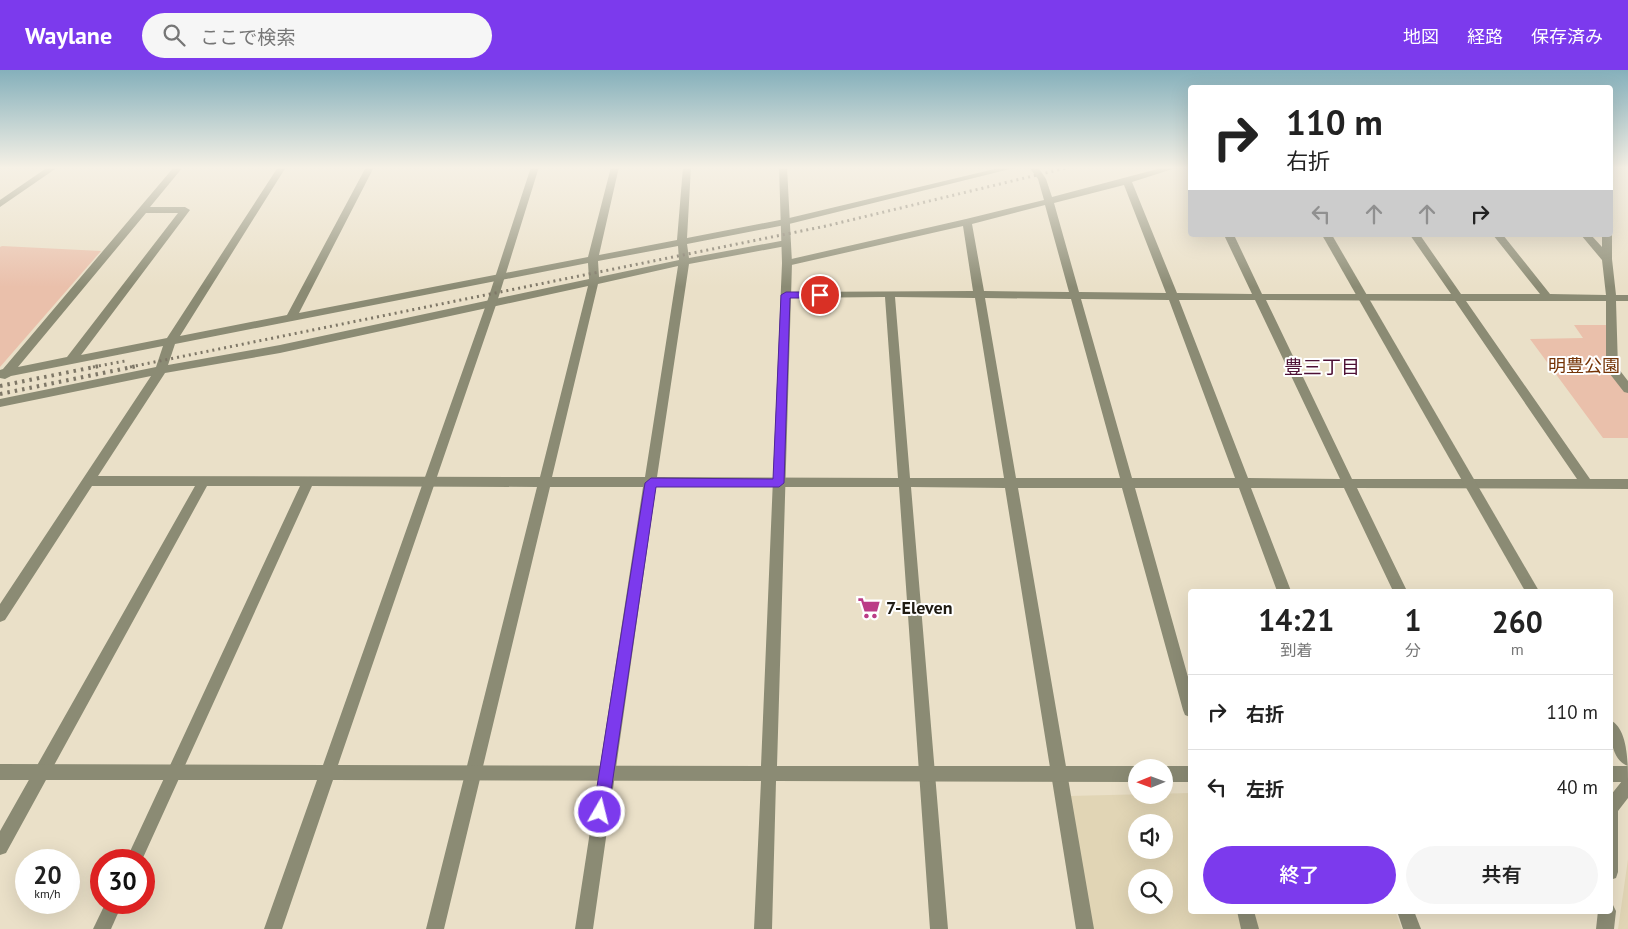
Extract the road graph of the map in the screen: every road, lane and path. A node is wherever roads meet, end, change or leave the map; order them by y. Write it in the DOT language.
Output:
graph roads {
  1 [pos="145,207"];
  2 [pos="256,207"];
  3 [pos="349,207"];
  4 [pos="522,207"];
  5 [pos="605,207"];
  6 [pos="684,207"];
  7 [pos="785,207"];
  8 [pos="847,207"];
  9 [pos="1028,207"];
  10 [pos="1050,207"];
  11 [pos="1137,207"];
  12 [pos="142,210"];
  13 [pos="785,222"];
  14 [pos="967,222"];
  15 [pos="1231,237"];
  16 [pos="1328,237"];
  17 [pos="1416,237"];
  18 [pos="1500,237"];
  19 [pos="1588,237"];
  20 [pos="1607,237"];
  21 [pos="682,242"];
  22 [pos="786,243"];
  23 [pos="593,258"];
  24 [pos="1607,259"];
  25 [pos="684,262"];
  26 [pos="787,263"];
  27 [pos="499,277"];
  28 [pos="594,281"];
  29 [pos="890,294"];
  30 [pos="786,295"];
  31 [pos="978,295"];
  32 [pos="1076,295"];
  33 [pos="1362,296"];
  34 [pos="1173,297"];
  35 [pos="1260,297"];
  36 [pos="1458,297"];
  37 [pos="1546,297"];
  38 [pos="1611,297"];
  39 [pos="1628,298"];
  40 [pos="492,302"];
  41 [pos="291,318"];
  42 [pos="170,342"];
  43 [pos="70,361"];
  44 [pos="161,370"];
  45 [pos="2,376"];
  46 [pos="1628,389"];
  47 [pos="0,403"];
  48 [pos="88,481"];
  49 [pos="203,482"];
  50 [pos="308,482"];
  51 [pos="429,482"];
  52 [pos="545,482"];
  53 [pos="651,483"];
  54 [pos="779,483"];
  55 [pos="905,483"];
  56 [pos="1010,484"];
  57 [pos="1129,484"];
  58 [pos="1243,484"];
  59 [pos="1349,484"];
  60 [pos="1471,484"];
  61 [pos="1587,484"];
  62 [pos="1628,484"];
  63 [pos="1283,589"];
  64 [pos="1399,589"];
  65 [pos="1531,589"];
  66 [pos="0,616"];
  67 [pos="1188,703"];
  68 [pos="1613,732"];
  69 [pos="1628,759"];
  70 [pos="0,772"];
  71 [pos="42,772"];
  72 [pos="174,772"];
  73 [pos="329,772"];
  74 [pos="473,773"];
  75 [pos="606,773"];
  76 [pos="768,773"];
  77 [pos="926,773"];
  78 [pos="1058,774"];
  79 [pos="1128,774"];
  80 [pos="1173,774"];
  81 [pos="1188,774"];
  82 [pos="1613,774"];
  83 [pos="1628,774"];
  84 [pos="1628,786"];
  85 [pos="1613,804"];
  86 [pos="0,846"];
  87 [pos="139,849"];
  88 [pos="109,914"];
  89 [pos="1246,914"];
  90 [pos="1406,914"];
  91 [pos="1607,914"];
  92 [pos="102,929"];
  93 [pos="274,929"];
  94 [pos="436,929"];
  95 [pos="584,929"];
  96 [pos="763,929"];
  97 [pos="939,929"];
  98 [pos="1085,929"];
  99 [pos="1250,929"];
  100 [pos="1412,929"];
  101 [pos="1605,929"];
  1 -- 12 [label="street"];
  2 -- 42 [label="street"];
  3 -- 41 [label="street"];
  4 -- 27 [label="street"];
  5 -- 23 [label="street"];
  6 -- 21 [label="street"];
  7 -- 13 [label="street"];
  8 -- 13 [label="street"];
  9 -- 14 [label="street"];
  10 -- 32 [label="street"];
  11 -- 34 [label="street"];
  12 -- 43 [label="street"];
  12 -- 45 [label="street"];
  13 -- 21 [label="street"];
  13 -- 22 [label="street"];
  14 -- 26 [label="street"];
  14 -- 31 [label="street"];
  15 -- 35 [label="street"];
  16 -- 33 [label="street"];
  17 -- 36 [label="street"];
  18 -- 37 [label="street"];
  19 -- 24 [label="street"];
  20 -- 24 [label="street"];
  21 -- 23 [label="street"];
  21 -- 25 [label="street"];
  22 -- 25 [label="street"];
  22 -- 26 [label="street"];
  23 -- 27 [label="street"];
  23 -- 28 [label="street"];
  24 -- 38 [label="street"];
  25 -- 28 [label="street"];
  25 -- 53 [label="street"];
  26 -- 30 [label="street"];
  27 -- 40 [label="street"];
  27 -- 41 [label="street"];
  28 -- 40 [label="street"];
  28 -- 52 [label="street"];
  29 -- 30 [label="street"];
  29 -- 31 [label="street"];
  29 -- 55 [label="street"];
  30 -- 54 [label="street"];
  31 -- 32 [label="street"];
  31 -- 56 [label="street"];
  32 -- 34 [label="street"];
  32 -- 57 [label="street"];
  33 -- 35 [label="street"];
  33 -- 36 [label="street"];
  33 -- 60 [label="street"];
  34 -- 35 [label="street"];
  34 -- 58 [label="street"];
  35 -- 59 [label="street"];
  36 -- 37 [label="street"];
  36 -- 61 [label="street"];
  37 -- 38 [label="street"];
  38 -- 39 [label="street"];
  38 -- 46 [label="street"];
  40 -- 44 [label="street"];
  40 -- 51 [label="street"];
  41 -- 42 [label="street"];
  42 -- 43 [label="street"];
  42 -- 44 [label="street"];
  43 -- 45 [label="street"];
  44 -- 47 [label="street"];
  44 -- 48 [label="street"];
  48 -- 49 [label="street"];
  48 -- 66 [label="street"];
  49 -- 50 [label="street"];
  49 -- 71 [label="street"];
  50 -- 51 [label="street"];
  50 -- 72 [label="street"];
  51 -- 52 [label="street"];
  51 -- 73 [label="street"];
  52 -- 53 [label="street"];
  52 -- 74 [label="street"];
  53 -- 54 [label="street"];
  53 -- 75 [label="street"];
  54 -- 55 [label="street"];
  54 -- 76 [label="street"];
  55 -- 56 [label="street"];
  55 -- 77 [label="street"];
  56 -- 57 [label="street"];
  56 -- 78 [label="street"];
  57 -- 58 [label="street"];
  57 -- 67 [label="street"];
  58 -- 59 [label="street"];
  58 -- 63 [label="street"];
  59 -- 60 [label="street"];
  59 -- 64 [label="street"];
  60 -- 61 [label="street"];
  60 -- 65 [label="street"];
  61 -- 62 [label="street"];
  68 -- 69 [label="street"];
  70 -- 71 [label="street"];
  71 -- 72 [label="street"];
  71 -- 86 [label="street"];
  72 -- 73 [label="street"];
  72 -- 87 [label="street"];
  73 -- 74 [label="street"];
  73 -- 93 [label="street"];
  74 -- 75 [label="street"];
  74 -- 94 [label="street"];
  75 -- 76 [label="street"];
  75 -- 95 [label="street"];
  76 -- 77 [label="street"];
  76 -- 96 [label="street"];
  77 -- 78 [label="street"];
  77 -- 97 [label="street"];
  78 -- 79 [label="street"];
  78 -- 98 [label="street"];
  80 -- 81 [label="street"];
  82 -- 83 [label="street"];
  84 -- 85 [label="street"];
  88 -- 92 [label="street"];
  89 -- 99 [label="street"];
  90 -- 100 [label="street"];
  91 -- 101 [label="street"];
}
